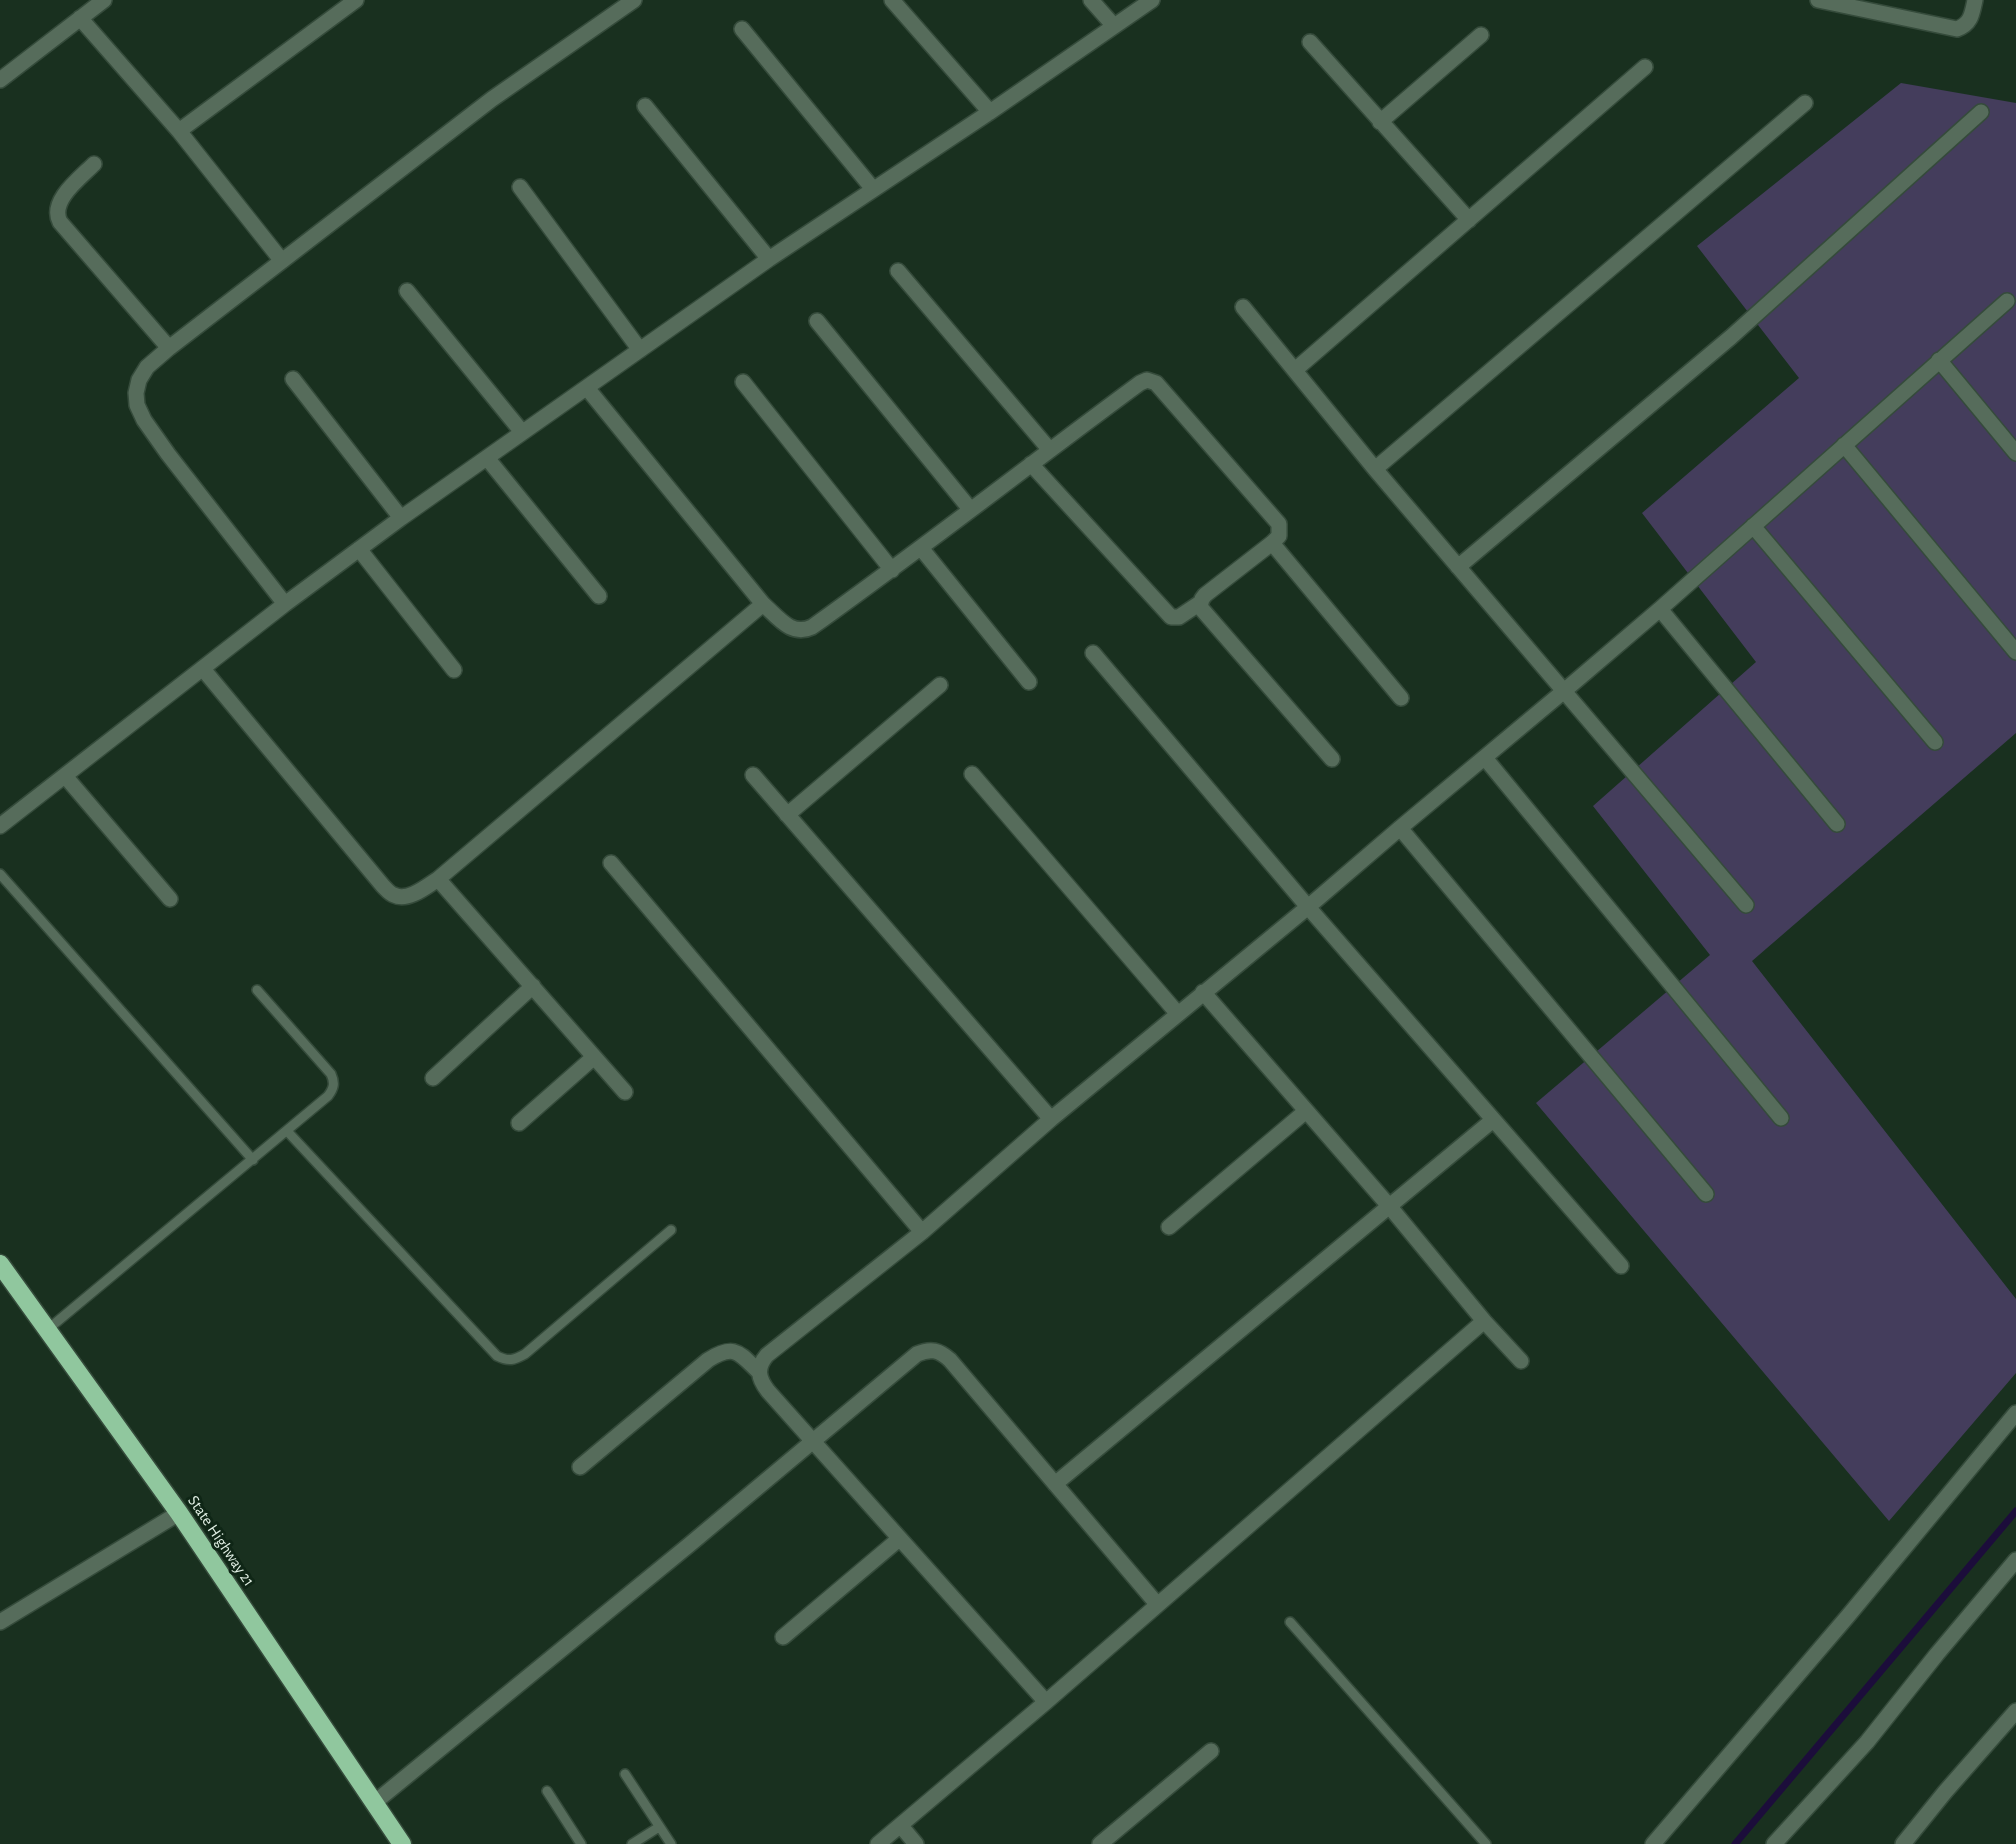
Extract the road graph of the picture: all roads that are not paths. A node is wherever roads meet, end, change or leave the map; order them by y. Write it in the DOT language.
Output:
graph roads {
  1 [pos="104,0"];
  2 [pos="356,0"];
  3 [pos="634,0"];
  4 [pos="892,0"];
  5 [pos="1091,0"];
  6 [pos="1152,0"];
  7 [pos="1818,0"];
  8 [pos="1975,0"];
  9 [pos="80,18"];
  10 [pos="1114,26"];
  11 [pos="742,29"];
  12 [pos="1481,35"];
  13 [pos="1310,42"];
  14 [pos="1645,67"];
  15 [pos="0,80"];
  16 [pos="1805,103"];
  17 [pos="645,106"];
  18 [pos="990,112"];
  19 [pos="1981,112"];
  20 [pos="1380,122"];
  21 [pos="179,131"];
  22 [pos="94,164"];
  23 [pos="520,187"];
  24 [pos="873,189"];
  25 [pos="1469,220"];
  26 [pos="769,259"];
  27 [pos="282,261"];
  28 [pos="898,271"];
  29 [pos="407,291"];
  30 [pos="2007,301"];
  31 [pos="1243,307"];
  32 [pos="817,321"];
  33 [pos="170,348"];
  34 [pos="640,350"];
  35 [pos="1939,360"];
  36 [pos="1295,370"];
  37 [pos="293,379"];
  38 [pos="743,382"];
  39 [pos="586,388"];
  40 [pos="522,432"];
  41 [pos="1844,445"];
  42 [pos="1049,449"];
  43 [pos="2016,453"];
  44 [pos="487,458"];
  45 [pos="1031,464"];
  46 [pos="1375,469"];
  47 [pos="970,509"];
  48 [pos="401,518"];
  49 [pos="1753,526"];
  50 [pos="1272,543"];
  51 [pos="921,548"];
  52 [pos="359,549"];
  53 [pos="1458,567"];
  54 [pos="892,570"];
  55 [pos="599,596"];
  56 [pos="1200,603"];
  57 [pos="285,604"];
  58 [pos="763,604"];
  59 [pos="1660,609"];
  60 [pos="2016,652"];
  61 [pos="1093,653"];
  62 [pos="203,669"];
  63 [pos="454,670"];
  64 [pos="1029,682"];
  65 [pos="940,685"];
  66 [pos="1564,691"];
  67 [pos="1401,698"];
  68 [pos="1935,742"];
  69 [pos="1485,758"];
  70 [pos="1332,759"];
  71 [pos="753,774"];
  72 [pos="972,774"];
  73 [pos="65,776"];
  74 [pos="787,815"];
  75 [pos="1837,824"];
  76 [pos="0,826"];
  77 [pos="1400,828"];
  78 [pos="611,863"];
  79 [pos="0,874"];
  80 [pos="438,879"];
  81 [pos="170,899"];
  82 [pos="1746,905"];
  83 [pos="1308,907"];
  84 [pos="533,986"];
  85 [pos="257,990"];
  86 [pos="1203,992"];
  87 [pos="1178,1014"];
  88 [pos="594,1057"];
  89 [pos="433,1078"];
  90 [pos="625,1092"];
  91 [pos="1305,1112"];
  92 [pos="1781,1118"];
  93 [pos="1051,1119"];
  94 [pos="1493,1120"];
  95 [pos="519,1123"];
  96 [pos="287,1131"];
  97 [pos="253,1160"];
  98 [pos="1706,1194"];
  99 [pos="1390,1207"];
  100 [pos="1169,1227"];
  101 [pos="670,1230"];
  102 [pos="922,1232"];
  103 [pos="0,1264"];
  104 [pos="1621,1266"];
  105 [pos="1484,1321"];
  106 [pos="47,1330"];
  107 [pos="1521,1361"];
  108 [pos="759,1372"];
  109 [pos="2016,1413"];
  110 [pos="811,1441"];
  111 [pos="579,1467"];
  112 [pos="1055,1484"];
  113 [pos="179,1512"];
  114 [pos="899,1539"];
  115 [pos="2016,1560"];
  116 [pos="1157,1604"];
  117 [pos="0,1622"];
  118 [pos="1290,1622"];
  119 [pos="783,1637"];
  120 [pos="1046,1702"];
  121 [pos="2016,1712"];
  122 [pos="1211,1751"];
  123 [pos="625,1774"];
  124 [pos="547,1791"];
  125 [pos="374,1803"];
  126 [pos="901,1826"];
  127 [pos="659,1827"];
  128 [pos="402,1844"];
  129 [pos="581,1844"];
  130 [pos="632,1844"];
  131 [pos="671,1844"];
  132 [pos="878,1844"];
  133 [pos="916,1844"];
  134 [pos="1100,1844"];
  135 [pos="1486,1844"];
  136 [pos="1653,1844"];
  137 [pos="1774,1844"];
  138 [pos="1903,1844"];
  1 -- 9 [label="street"];
  2 -- 21 [label="street"];
  3 -- 27 [label="street"];
  4 -- 18 [label="street"];
  5 -- 10 [label="street"];
  6 -- 10 [label="street"];
  7 -- 8 [label="street"];
  9 -- 15 [label="street"];
  9 -- 21 [label="street"];
  10 -- 18 [label="street"];
  11 -- 24 [label="street"];
  12 -- 20 [label="street"];
  13 -- 20 [label="street"];
  14 -- 25 [label="street"];
  16 -- 46 [label="street"];
  17 -- 26 [label="street"];
  18 -- 24 [label="street"];
  19 -- 53 [label="street"];
  20 -- 25 [label="street"];
  21 -- 27 [label="street"];
  22 -- 33 [label="street"];
  23 -- 34 [label="street"];
  24 -- 26 [label="street"];
  25 -- 36 [label="street"];
  26 -- 34 [label="street"];
  27 -- 33 [label="street"];
  28 -- 42 [label="street"];
  29 -- 40 [label="street"];
  30 -- 35 [label="street"];
  31 -- 36 [label="street"];
  32 -- 47 [label="street"];
  33 -- 57 [label="street"];
  34 -- 39 [label="street"];
  35 -- 41 [label="street"];
  35 -- 43 [label="street"];
  36 -- 46 [label="street"];
  37 -- 48 [label="street"];
  38 -- 54 [label="street"];
  39 -- 40 [label="street"];
  39 -- 58 [label="street"];
  40 -- 44 [label="street"];
  41 -- 49 [label="street"];
  41 -- 60 [label="street"];
  42 -- 45 [label="street"];
  42 -- 50 [label="street"];
  44 -- 48 [label="street"];
  44 -- 55 [label="street"];
  45 -- 47 [label="street"];
  45 -- 56 [label="street"];
  46 -- 53 [label="street"];
  47 -- 51 [label="street"];
  48 -- 52 [label="street"];
  49 -- 59 [label="street"];
  49 -- 68 [label="street"];
  50 -- 56 [label="street"];
  50 -- 67 [label="street"];
  51 -- 54 [label="street"];
  51 -- 64 [label="street"];
  52 -- 57 [label="street"];
  52 -- 63 [label="street"];
  53 -- 66 [label="street"];
  54 -- 58 [label="street"];
  56 -- 70 [label="street"];
  57 -- 62 [label="street"];
  58 -- 80 [label="street"];
  59 -- 66 [label="street"];
  59 -- 75 [label="street"];
  61 -- 83 [label="street"];
  62 -- 73 [label="street"];
  62 -- 80 [label="street"];
  65 -- 74 [label="street"];
  66 -- 69 [label="street"];
  66 -- 82 [label="street"];
  69 -- 77 [label="street"];
  69 -- 92 [label="street"];
  71 -- 74 [label="street"];
  72 -- 87 [label="street"];
  73 -- 76 [label="street"];
  73 -- 81 [label="street"];
  74 -- 93 [label="street"];
  77 -- 83 [label="street"];
  77 -- 98 [label="street"];
  78 -- 102 [label="street"];
  79 -- 97 [label="lane"];
  80 -- 84 [label="street"];
  83 -- 86 [label="street"];
  83 -- 94 [label="street"];
  84 -- 88 [label="street"];
  84 -- 89 [label="street"];
  85 -- 96 [label="lane"];
  86 -- 87 [label="street"];
  86 -- 91 [label="street"];
  87 -- 93 [label="street"];
  88 -- 90 [label="street"];
  88 -- 95 [label="street"];
  91 -- 99 [label="street"];
  91 -- 100 [label="street"];
  93 -- 102 [label="street"];
  94 -- 99 [label="street"];
  94 -- 104 [label="street"];
  96 -- 97 [label="lane"];
  96 -- 101 [label="lane"];
  97 -- 106 [label="lane"];
  99 -- 105 [label="street"];
  99 -- 112 [label="street"];
  102 -- 108 [label="street"];
  103 -- 106 [label="highway, State Highway 21"];
  105 -- 107 [label="street"];
  105 -- 116 [label="street"];
  106 -- 113 [label="highway, State Highway 21"];
  108 -- 110 [label="street"];
  108 -- 111 [label="street"];
  109 -- 136 [label="street"];
  110 -- 112 [label="street"];
  110 -- 114 [label="street"];
  110 -- 125 [label="street"];
  112 -- 116 [label="street"];
  113 -- 117 [label="street"];
  113 -- 125 [label="highway, State Highway 21"];
  114 -- 119 [label="street"];
  114 -- 120 [label="street"];
  115 -- 137 [label="street"];
  116 -- 120 [label="street"];
  118 -- 135 [label="lane"];
  120 -- 126 [label="street"];
  121 -- 138 [label="street"];
  122 -- 134 [label="street"];
  123 -- 127 [label="lane"];
  124 -- 129 [label="lane"];
  125 -- 128 [label="highway, State Highway 21"];
  126 -- 132 [label="street"];
  126 -- 133 [label="street"];
  127 -- 130 [label="lane"];
  127 -- 131 [label="lane"];
}
